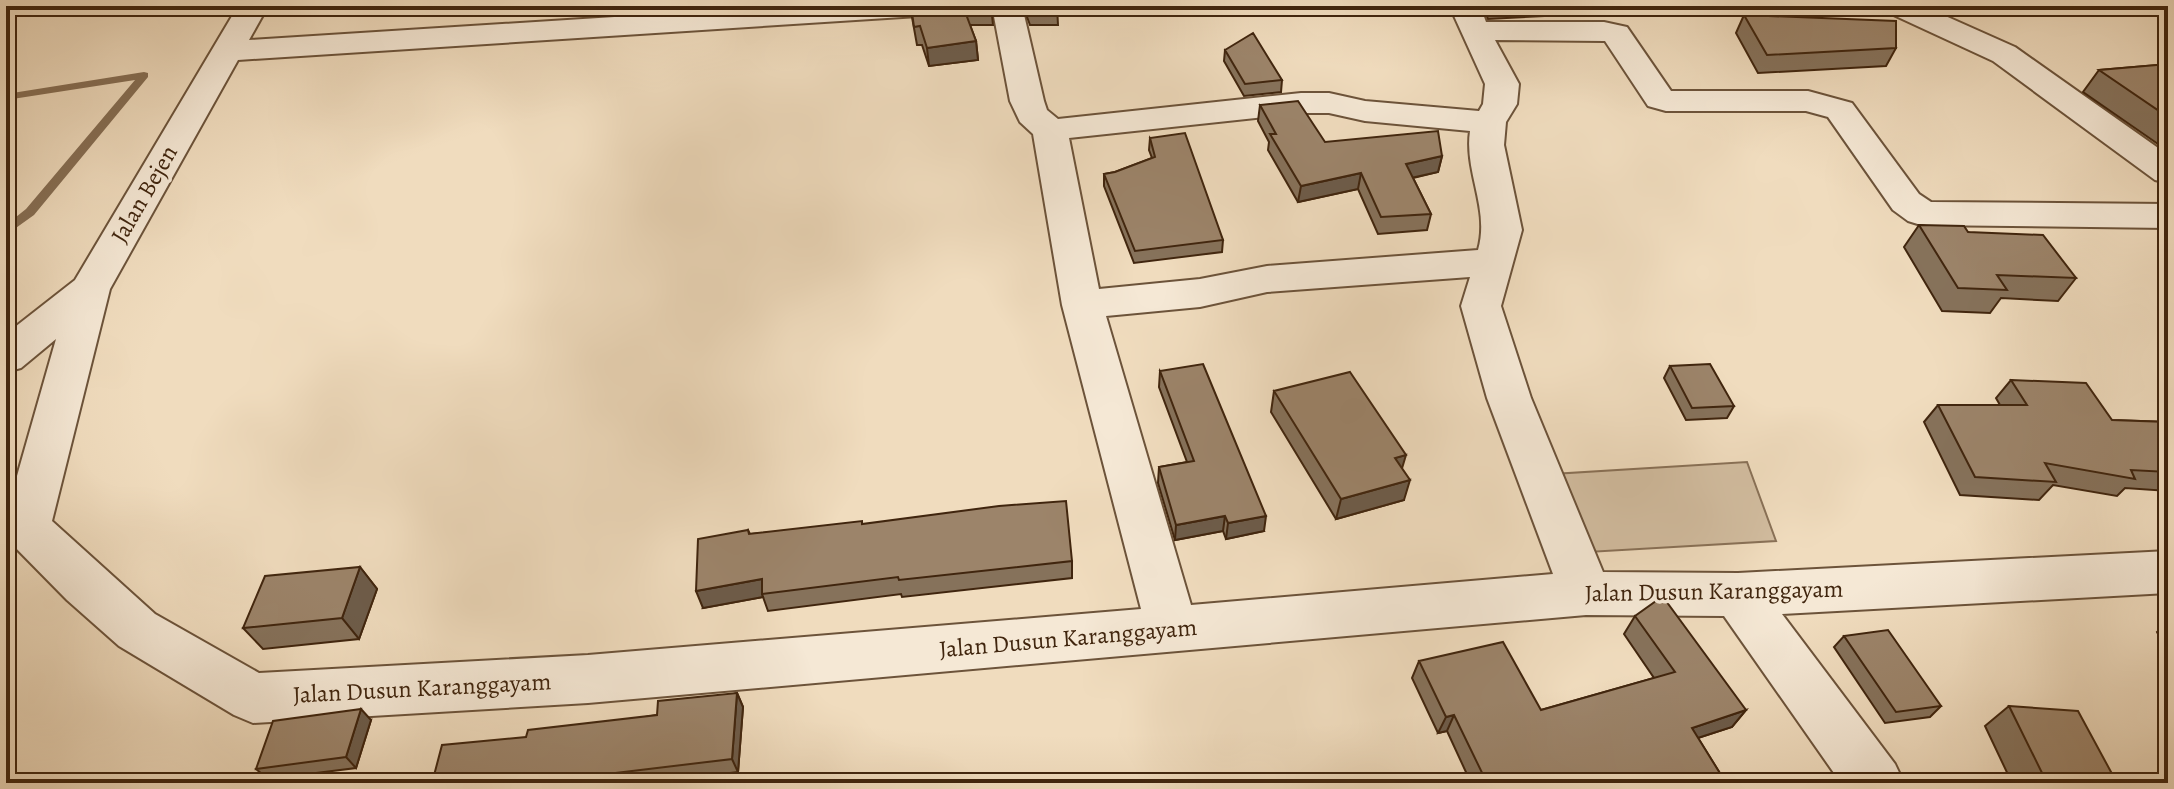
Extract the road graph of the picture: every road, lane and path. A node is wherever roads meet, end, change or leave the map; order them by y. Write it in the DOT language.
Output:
graph roads {
  1 [pos="253,6"];
  2 [pos="934,6"];
  3 [pos="1007,6"];
  4 [pos="1950,6"];
  5 [pos="1905,9"];
  6 [pos="836,10"];
  7 [pos="1469,18"];
  8 [pos="225,51"];
  9 [pos="1489,122"];
  10 [pos="1050,130"];
  11 [pos="2168,172"];
  12 [pos="2168,216"];
  13 [pos="1492,262"];
  14 [pos="90,289"];
  15 [pos="1082,305"];
  16 [pos="6,357"];
  17 [pos="16,518"];
  18 [pos="2168,572"];
  19 [pos="1586,593"];
  20 [pos="1738,595"];
  21 [pos="1172,629"];
  22 [pos="1875,783"];
  1 -- 8 [label="street, Jalan Bejen"];
  2 -- 6 [label="street"];
  3 -- 10 [label="street"];
  4 -- 5 [label="street"];
  5 -- 11 [label="street"];
  6 -- 8 [label="street"];
  7 -- 9 [label="street"];
  7 -- 12 [label="street"];
  8 -- 14 [label="street, Jalan Bejen"];
  9 -- 10 [label="street"];
  9 -- 13 [label="street"];
  10 -- 15 [label="street"];
  13 -- 15 [label="street"];
  13 -- 19 [label="street"];
  14 -- 16 [label="street, Jalan Bejen"];
  14 -- 17 [label="street, Jalan Dusun Karanggayam"];
  15 -- 21 [label="street"];
  17 -- 21 [label="street, Jalan Dusun Karanggayam"];
  18 -- 20 [label="street, Jalan Dusun Karanggayam"];
  19 -- 20 [label="street, Jalan Dusun Karanggayam"];
  19 -- 21 [label="street, Jalan Dusun Karanggayam"];
  20 -- 22 [label="street"];
}
